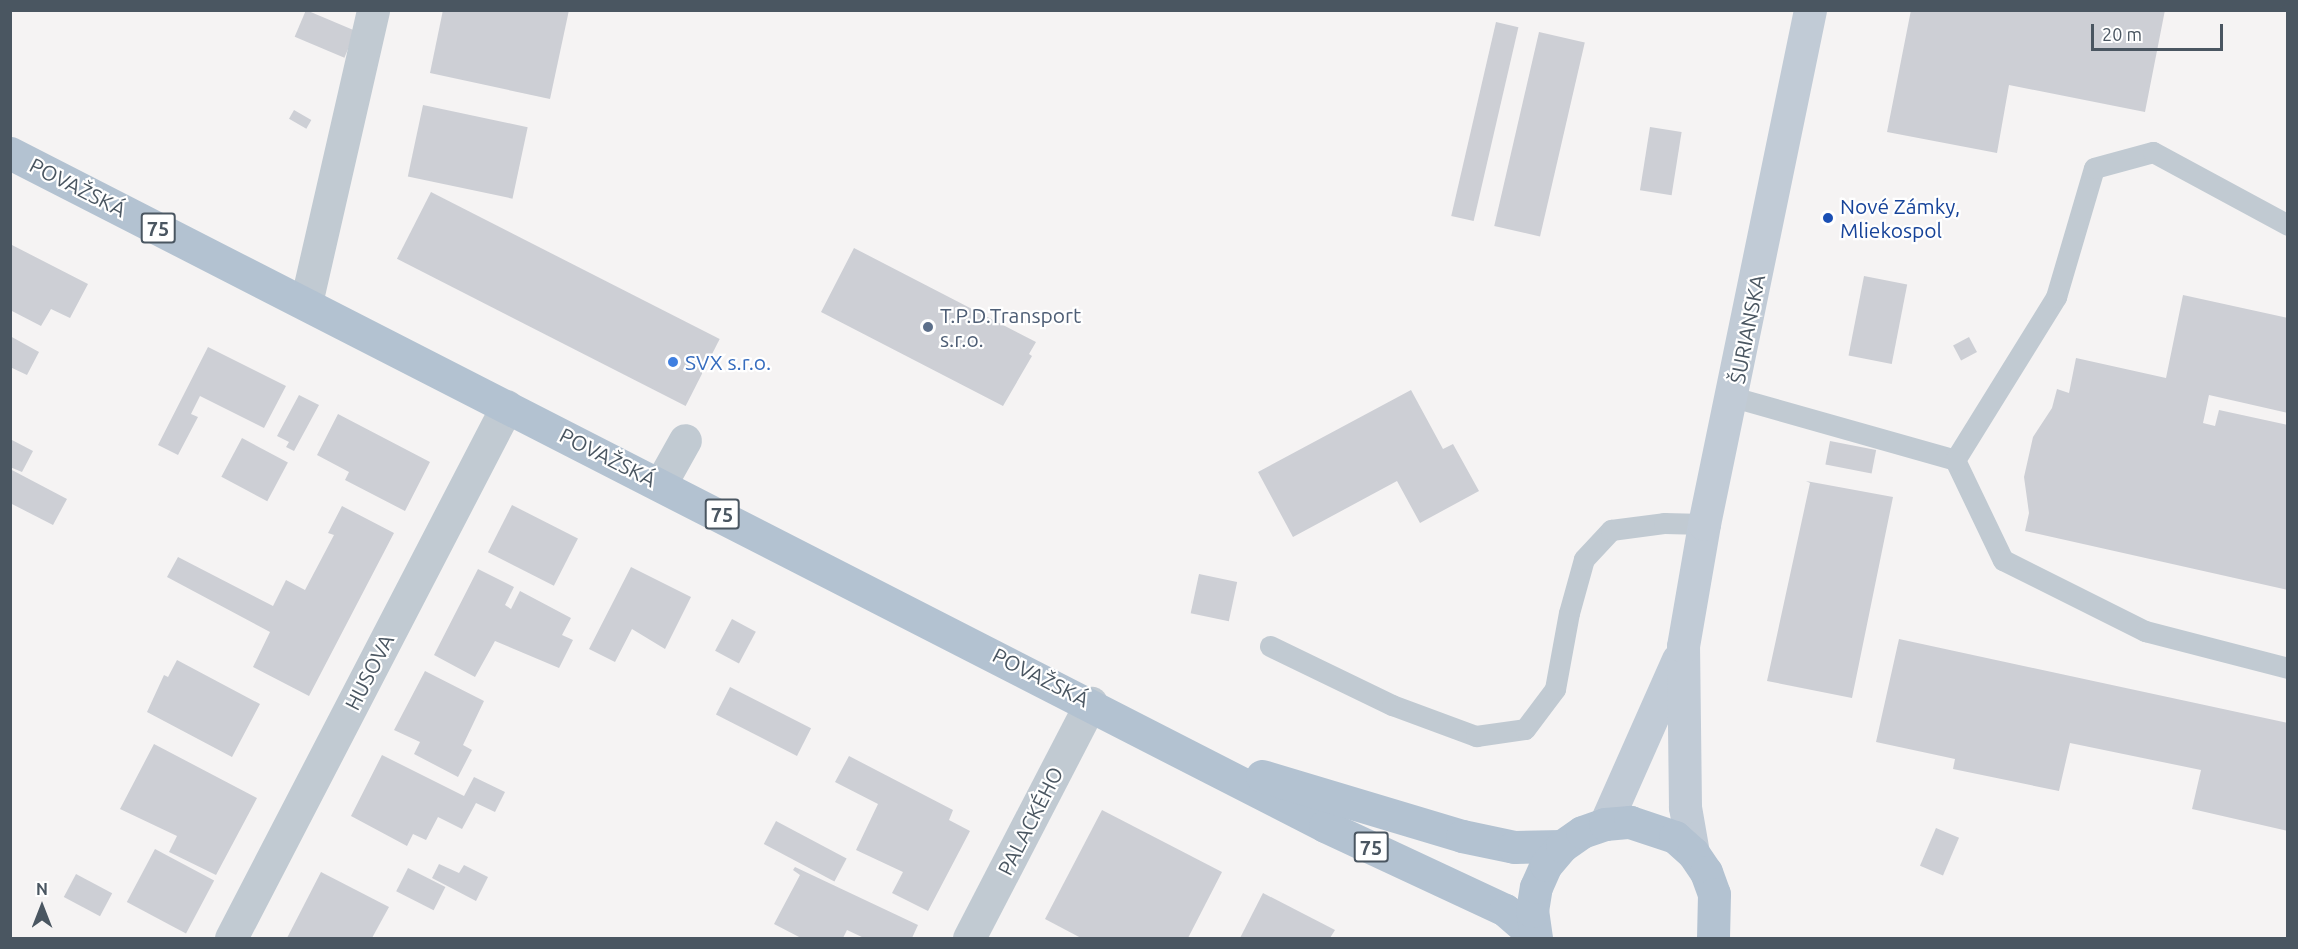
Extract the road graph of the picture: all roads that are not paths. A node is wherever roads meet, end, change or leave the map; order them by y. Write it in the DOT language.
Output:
graph roads {
  1 [pos="372,10"];
  2 [pos="1810,10"];
  3 [pos="10,153"];
  4 [pos="2288,225"];
  5 [pos="306,303"];
  6 [pos="1733,397"];
  7 [pos="507,406"];
  8 [pos="685,440"];
  9 [pos="1955,460"];
  10 [pos="661,483"];
  11 [pos="1704,524"];
  12 [pos="1270,646"];
  13 [pos="1683,646"];
  14 [pos="2288,668"];
  15 [pos="1091,703"];
  16 [pos="1205,762"];
  17 [pos="1605,824"];
  18 [pos="1562,846"];
  19 [pos="1693,853"];
  20 [pos="1721,931"];
  21 [pos="1535,937"];
  22 [pos="231,939"];
  23 [pos="969,939"];
  1 -- 5 [label="street"];
  2 -- 6 [label="street, ŠURIANSKA"];
  3 -- 5 [label="main road, POVAŽSKÁ / 75"];
  4 -- 9 [label="lane"];
  5 -- 7 [label="main road, POVAŽSKÁ / 75"];
  6 -- 9 [label="lane"];
  6 -- 11 [label="street, ŠURIANSKA"];
  7 -- 10 [label="main road, POVAŽSKÁ / 75"];
  7 -- 22 [label="street, HUSOVA"];
  8 -- 10 [label="street"];
  9 -- 14 [label="lane"];
  10 -- 15 [label="main road, POVAŽSKÁ / 75"];
  11 -- 12 [label="lane"];
  11 -- 13 [label="street, ŠURIANSKA"];
  13 -- 17 [label="street, ŠURIANSKA"];
  13 -- 19 [label="street, ŠURIANSKA"];
  15 -- 16 [label="main road, POVAŽSKÁ / 75"];
  15 -- 23 [label="street, PALACKÉHO"];
  16 -- 18 [label="main road, POVAŽSKÁ / 75"];
  16 -- 21 [label="main road, POVAŽSKÁ / 75"];
  17 -- 18 [label="main road, 75"];
  17 -- 19 [label="main road, 75"];
  18 -- 21 [label="main road, 75"];
  19 -- 20 [label="main road, 75"];
}
